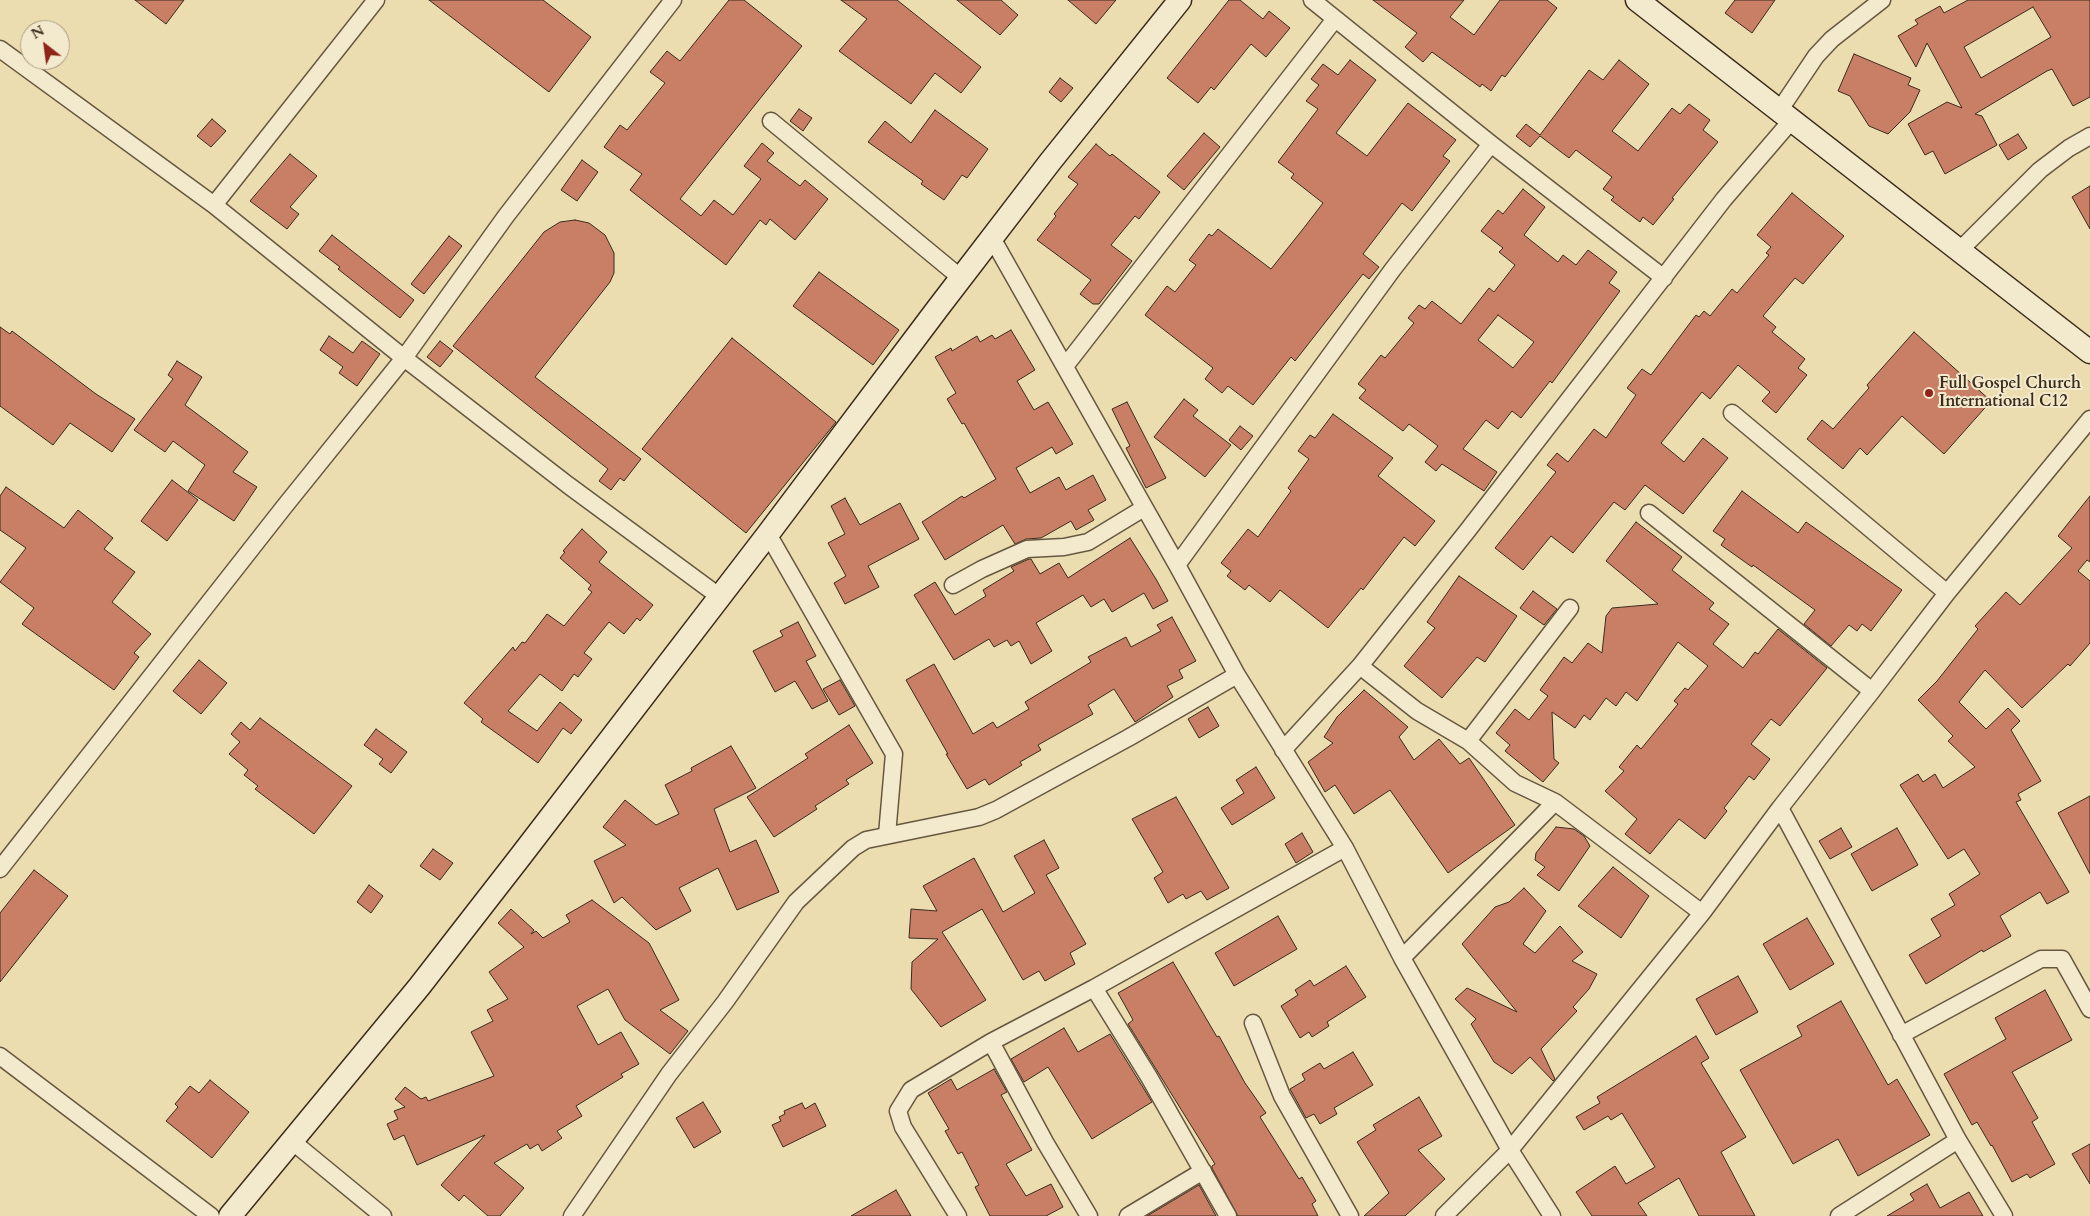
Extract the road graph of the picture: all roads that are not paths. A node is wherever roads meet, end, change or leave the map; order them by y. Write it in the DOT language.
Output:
graph roads {
  1 [pos="376,0"];
  2 [pos="673,0"];
  3 [pos="1180,0"];
  4 [pos="1312,0"];
  5 [pos="1637,0"];
  6 [pos="1882,0"];
  7 [pos="1335,19"];
  8 [pos="0,49"];
  9 [pos="1785,116"];
  10 [pos="772,121"];
  11 [pos="2090,136"];
  12 [pos="1491,144"];
  13 [pos="214,205"];
  14 [pos="992,238"];
  15 [pos="1959,251"];
  16 [pos="961,278"];
  17 [pos="1664,278"];
  18 [pos="2090,352"];
  19 [pos="404,358"];
  20 [pos="1066,366"];
  21 [pos="1732,413"];
  22 [pos="2090,418"];
  23 [pos="1144,508"];
  24 [pos="1648,513"];
  25 [pos="768,534"];
  26 [pos="1177,565"];
  27 [pos="953,585"];
  28 [pos="1947,593"];
  29 [pos="720,596"];
  30 [pos="1570,608"];
  31 [pos="1360,666"];
  32 [pos="1237,675"];
  33 [pos="1872,691"];
  34 [pos="1468,741"];
  35 [pos="1283,750"];
  36 [pos="1555,802"];
  37 [pos="1780,808"];
  38 [pos="887,835"];
  39 [pos="1345,848"];
  40 [pos="0,869"];
  41 [pos="1702,913"];
  42 [pos="1402,958"];
  43 [pos="1094,988"];
  44 [pos="2090,1009"];
  45 [pos="1253,1023"];
  46 [pos="1902,1034"];
  47 [pos="991,1042"];
  48 [pos="0,1056"];
  49 [pos="1958,1140"];
  50 [pos="293,1142"];
  51 [pos="1510,1150"];
  52 [pos="1203,1171"];
  53 [pos="211,1216"];
  54 [pos="230,1216"];
  55 [pos="384,1216"];
  56 [pos="572,1216"];
  57 [pos="958,1216"];
  58 [pos="1089,1216"];
  59 [pos="1128,1216"];
  60 [pos="1228,1216"];
  61 [pos="1350,1216"];
  62 [pos="1444,1216"];
  63 [pos="1552,1216"];
  64 [pos="1839,1216"];
  65 [pos="2004,1216"];
  1 -- 13 [label="street"];
  2 -- 19 [label="street"];
  3 -- 14 [label="street"];
  4 -- 7 [label="street"];
  5 -- 9 [label="street"];
  6 -- 9 [label="street"];
  7 -- 12 [label="street"];
  7 -- 20 [label="street"];
  8 -- 13 [label="street"];
  9 -- 15 [label="street"];
  9 -- 17 [label="street"];
  10 -- 16 [label="street"];
  11 -- 15 [label="street"];
  12 -- 17 [label="street"];
  12 -- 26 [label="street"];
  13 -- 19 [label="street"];
  14 -- 16 [label="street"];
  14 -- 20 [label="street"];
  15 -- 18 [label="street"];
  16 -- 25 [label="street"];
  17 -- 31 [label="street"];
  19 -- 29 [label="street"];
  19 -- 40 [label="street"];
  20 -- 23 [label="street"];
  21 -- 28 [label="street"];
  22 -- 28 [label="street"];
  23 -- 26 [label="street"];
  23 -- 27 [label="street"];
  24 -- 33 [label="street"];
  25 -- 29 [label="street"];
  25 -- 38 [label="street"];
  26 -- 32 [label="street"];
  28 -- 33 [label="street"];
  29 -- 50 [label="street"];
  30 -- 34 [label="street"];
  31 -- 34 [label="street"];
  31 -- 35 [label="street"];
  32 -- 35 [label="street"];
  32 -- 38 [label="street"];
  33 -- 37 [label="street"];
  34 -- 36 [label="street"];
  35 -- 39 [label="street"];
  36 -- 41 [label="street"];
  36 -- 42 [label="street"];
  37 -- 41 [label="street"];
  37 -- 46 [label="street"];
  38 -- 56 [label="street"];
  39 -- 42 [label="street"];
  39 -- 43 [label="street"];
  41 -- 51 [label="street"];
  42 -- 51 [label="street"];
  43 -- 47 [label="street"];
  43 -- 52 [label="street"];
  44 -- 46 [label="street"];
  45 -- 61 [label="street"];
  46 -- 49 [label="street"];
  47 -- 57 [label="street"];
  47 -- 58 [label="street"];
  48 -- 53 [label="street"];
  49 -- 64 [label="street"];
  49 -- 65 [label="street"];
  50 -- 54 [label="street"];
  50 -- 55 [label="street"];
  51 -- 62 [label="street"];
  51 -- 63 [label="street"];
  52 -- 59 [label="street"];
  52 -- 60 [label="street"];
}
